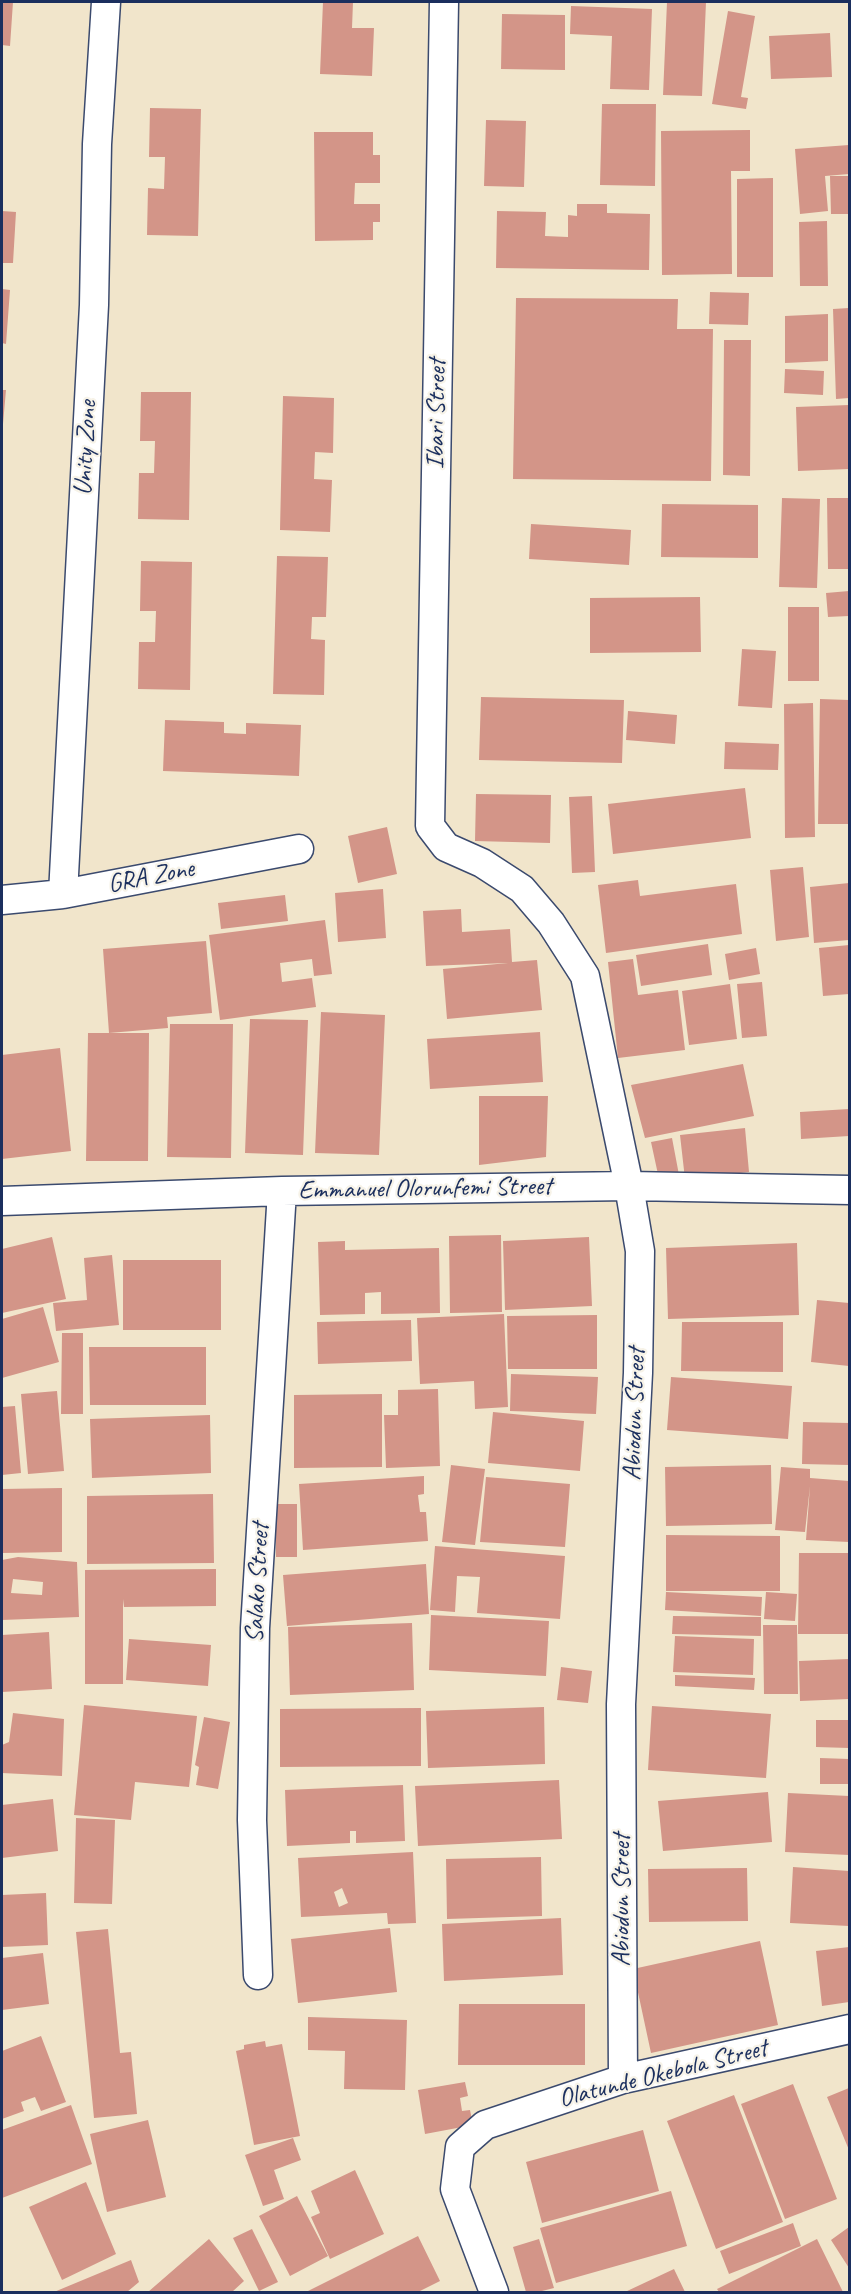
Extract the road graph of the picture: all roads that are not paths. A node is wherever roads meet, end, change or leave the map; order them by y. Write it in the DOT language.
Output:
graph roads {
  1 [pos="106,2"];
  2 [pos="444,2"];
  3 [pos="430,826"];
  4 [pos="299,849"];
  5 [pos="63,894"];
  6 [pos="2,900"];
  7 [pos="629,1186"];
  8 [pos="849,1190"];
  9 [pos="282,1191"];
  10 [pos="2,1201"];
  11 [pos="258,1975"];
  12 [pos="849,2029"];
  13 [pos="623,2079"];
  14 [pos="494,2292"];
  1 -- 5 [label="street, Unity Zone"];
  2 -- 3 [label="street, Ibari Street"];
  3 -- 7 [label="street, Abiodun Street"];
  4 -- 5 [label="street, GRA Zone"];
  5 -- 6 [label="street, GRA Zone"];
  7 -- 8 [label="street, Emmanuel Olorunfemi Street"];
  7 -- 9 [label="street, Emmanuel Olorunfemi Street"];
  7 -- 13 [label="street, Abiodun Street"];
  9 -- 10 [label="street, Emmanuel Olorunfemi Street"];
  9 -- 11 [label="street, Salako Street"];
  12 -- 13 [label="street, Olatunde Okebola Street"];
  13 -- 14 [label="street, Olatunde Okebola Street"];
}
